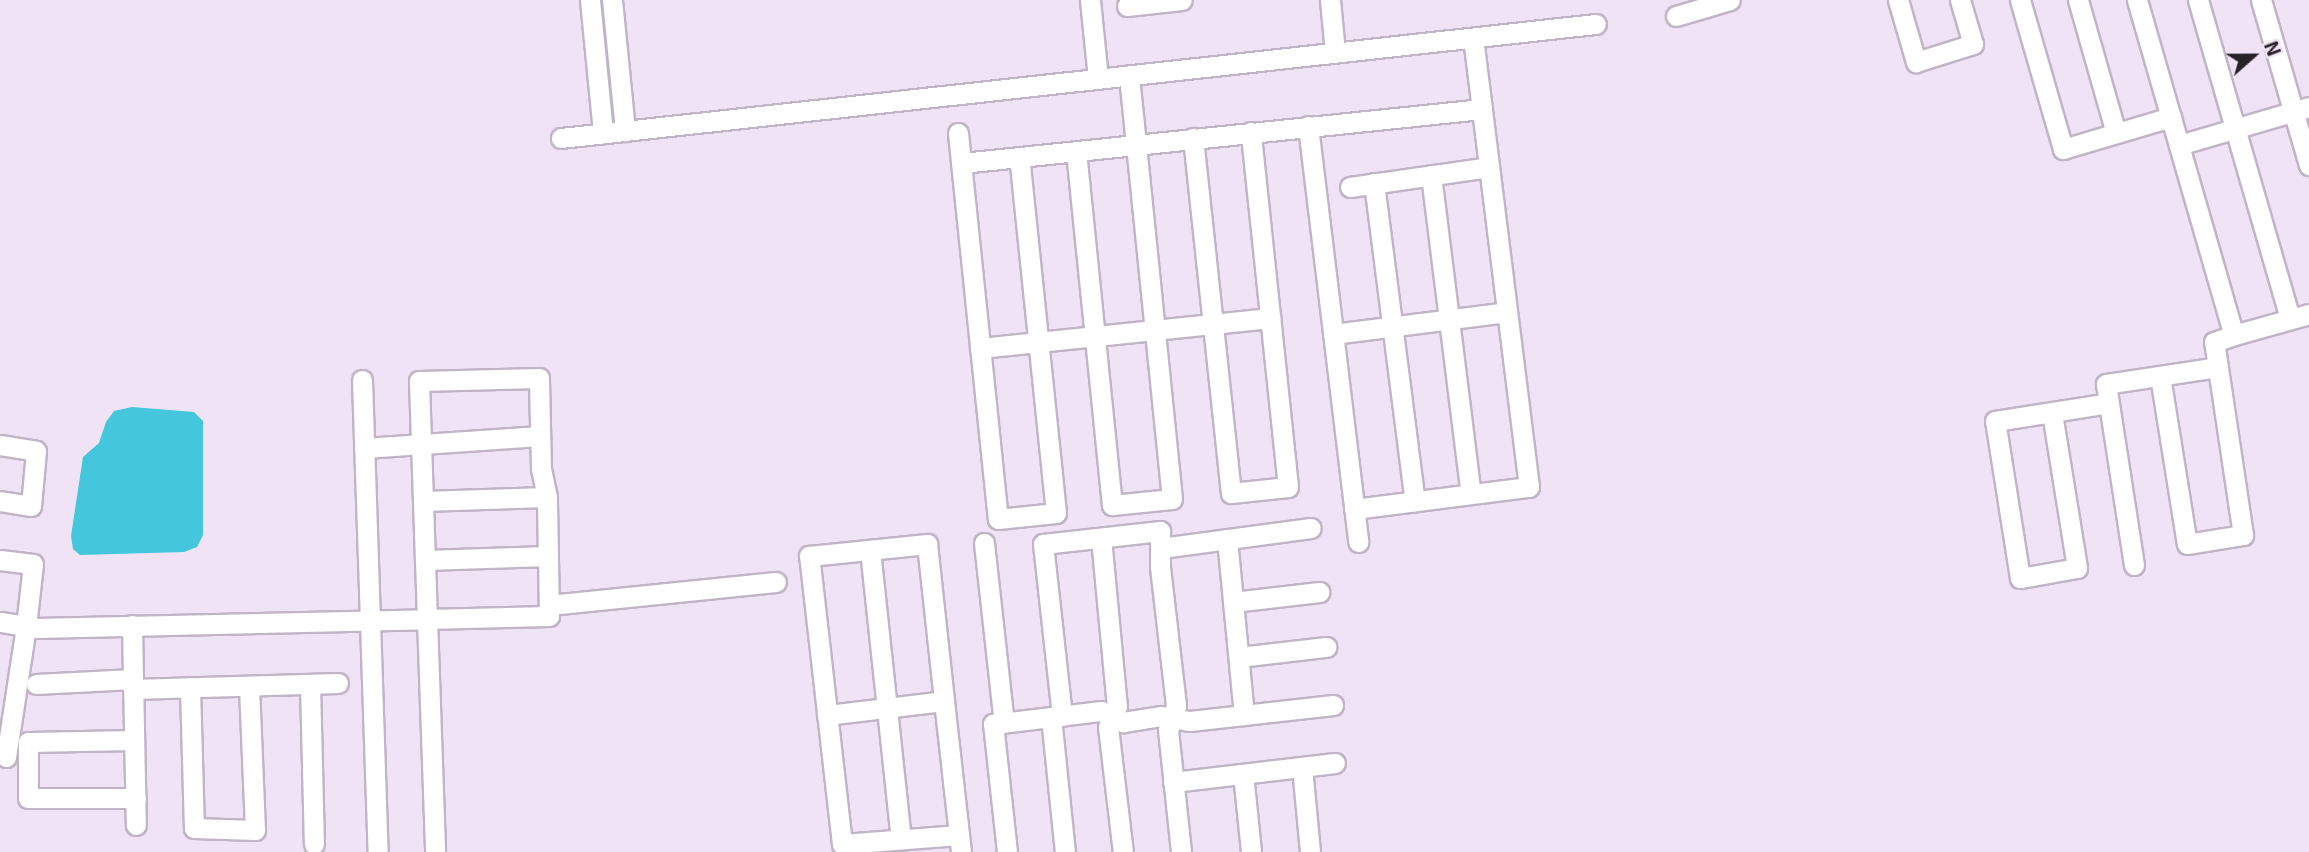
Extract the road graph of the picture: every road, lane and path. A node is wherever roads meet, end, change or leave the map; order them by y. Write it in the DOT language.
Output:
graph roads {
  1 [pos="590,0"];
  2 [pos="612,0"];
  3 [pos="1090,0"];
  4 [pos="1182,0"];
  5 [pos="1329,0"];
  6 [pos="1730,0"];
  7 [pos="1898,0"];
  8 [pos="1960,0"];
  9 [pos="2020,0"];
  10 [pos="2077,0"];
  11 [pos="2137,0"];
  12 [pos="2198,0"];
  13 [pos="2261,0"];
  14 [pos="1153,1"];
  15 [pos="1127,6"];
  16 [pos="1676,16"];
  17 [pos="1596,24"];
  18 [pos="1473,38"];
  19 [pos="1335,53"];
  20 [pos="1129,75"];
  21 [pos="1098,79"];
  22 [pos="1482,109"];
  23 [pos="2301,109"];
  24 [pos="2171,117"];
  25 [pos="1308,126"];
  26 [pos="2235,128"];
  27 [pos="625,131"];
  28 [pos="1251,132"];
  29 [pos="603,133"];
  30 [pos="2116,133"];
  31 [pos="958,134"];
  32 [pos="561,138"];
  33 [pos="1193,138"];
  34 [pos="1136,144"];
  35 [pos="2179,145"];
  36 [pos="1076,151"];
  37 [pos="1019,157"];
  38 [pos="962,163"];
  39 [pos="2309,165"];
  40 [pos="1489,167"];
  41 [pos="1431,175"];
  42 [pos="1374,183"];
  43 [pos="1350,187"];
  44 [pos="1507,312"];
  45 [pos="2300,316"];
  46 [pos="1270,318"];
  47 [pos="1450,319"];
  48 [pos="1212,324"];
  49 [pos="1392,326"];
  50 [pos="1155,330"];
  51 [pos="1333,334"];
  52 [pos="2234,335"];
  53 [pos="1095,336"];
  54 [pos="1038,342"];
  55 [pos="981,348"];
  56 [pos="2218,367"];
  57 [pos="2160,376"];
  58 [pos="362,380"];
  59 [pos="2109,404"];
  60 [pos="2052,412"];
  61 [pos="540,436"];
  62 [pos="421,444"];
  63 [pos="0,445"];
  64 [pos="364,448"];
  65 [pos="1471,494"];
  66 [pos="547,497"];
  67 [pos="0,501"];
  68 [pos="423,501"];
  69 [pos="1415,502"];
  70 [pos="1354,509"];
  71 [pos="1311,528"];
  72 [pos="1101,538"];
  73 [pos="1227,539"];
  74 [pos="1358,542"];
  75 [pos="984,543"];
  76 [pos="1161,548"];
  77 [pos="870,550"];
  78 [pos="548,556"];
  79 [pos="0,559"];
  80 [pos="425,560"];
  81 [pos="2134,565"];
  82 [pos="775,582"];
  83 [pos="1319,592"];
  84 [pos="1233,602"];
  85 [pos="548,605"];
  86 [pos="427,619"];
  87 [pos="370,620"];
  88 [pos="0,622"];
  89 [pos="132,625"];
  90 [pos="31,627"];
  91 [pos="1326,647"];
  92 [pos="1239,657"];
  93 [pos="338,683"];
  94 [pos="36,684"];
  95 [pos="133,684"];
  96 [pos="310,684"];
  97 [pos="249,686"];
  98 [pos="190,687"];
  99 [pos="944,701"];
  100 [pos="1333,705"];
  101 [pos="887,708"];
  102 [pos="827,715"];
  103 [pos="1244,715"];
  104 [pos="1112,716"];
  105 [pos="1056,717"];
  106 [pos="1176,719"];
  107 [pos="1004,723"];
  108 [pos="134,740"];
  109 [pos="6,757"];
  110 [pos="1335,763"];
  111 [pos="1302,767"];
  112 [pos="1242,774"];
  113 [pos="1178,782"];
  114 [pos="136,798"];
  115 [pos="136,825"];
  116 [pos="901,839"];
  117 [pos="960,843"];
  118 [pos="314,844"];
  119 [pos="378,852"];
  120 [pos="435,852"];
  121 [pos="1007,852"];
  122 [pos="1065,852"];
  123 [pos="1123,852"];
  124 [pos="1181,852"];
  125 [pos="1190,852"];
  126 [pos="1251,852"];
  127 [pos="1310,852"];
  1 -- 29 [label="street"];
  2 -- 27 [label="street"];
  3 -- 21 [label="street"];
  4 -- 14 [label="street"];
  5 -- 19 [label="street"];
  6 -- 16 [label="street"];
  7 -- 8 [label="street"];
  9 -- 30 [label="street"];
  10 -- 30 [label="street"];
  11 -- 24 [label="street"];
  12 -- 26 [label="street"];
  13 -- 23 [label="street"];
  14 -- 15 [label="street"];
  17 -- 18 [label="street"];
  18 -- 19 [label="street"];
  18 -- 22 [label="street"];
  19 -- 20 [label="street"];
  20 -- 21 [label="street"];
  20 -- 34 [label="street"];
  21 -- 27 [label="street"];
  22 -- 25 [label="street"];
  22 -- 40 [label="street"];
  23 -- 26 [label="street"];
  23 -- 39 [label="street"];
  24 -- 30 [label="street"];
  24 -- 35 [label="street"];
  25 -- 28 [label="street"];
  25 -- 51 [label="street"];
  26 -- 35 [label="street"];
  26 -- 45 [label="street"];
  27 -- 29 [label="street"];
  28 -- 33 [label="street"];
  28 -- 46 [label="street"];
  29 -- 32 [label="street"];
  31 -- 38 [label="street"];
  33 -- 34 [label="street"];
  33 -- 48 [label="street"];
  34 -- 36 [label="street"];
  34 -- 50 [label="street"];
  35 -- 52 [label="street"];
  36 -- 37 [label="street"];
  36 -- 53 [label="street"];
  37 -- 38 [label="street"];
  37 -- 54 [label="street"];
  38 -- 55 [label="street"];
  40 -- 41 [label="street"];
  40 -- 44 [label="street"];
  41 -- 42 [label="street"];
  41 -- 47 [label="street"];
  42 -- 43 [label="street"];
  42 -- 49 [label="street"];
  44 -- 47 [label="street"];
  44 -- 65 [label="street"];
  45 -- 52 [label="street"];
  46 -- 48 [label="street"];
  46 -- 48 [label="street"];
  47 -- 49 [label="street"];
  47 -- 65 [label="street"];
  48 -- 50 [label="street"];
  49 -- 51 [label="street"];
  49 -- 69 [label="street"];
  50 -- 53 [label="street"];
  50 -- 53 [label="street"];
  51 -- 70 [label="street"];
  52 -- 56 [label="street"];
  53 -- 54 [label="street"];
  54 -- 55 [label="street"];
  54 -- 55 [label="street"];
  56 -- 57 [label="street"];
  56 -- 57 [label="street"];
  57 -- 59 [label="street"];
  58 -- 64 [label="street"];
  59 -- 60 [label="street"];
  59 -- 81 [label="street"];
  60 -- 60 [label="street"];
  61 -- 62 [label="street"];
  61 -- 62 [label="street"];
  61 -- 66 [label="street"];
  62 -- 64 [label="street"];
  62 -- 68 [label="street"];
  63 -- 67 [label="street"];
  64 -- 87 [label="street"];
  65 -- 69 [label="street"];
  66 -- 68 [label="street"];
  66 -- 78 [label="street"];
  68 -- 80 [label="street"];
  69 -- 70 [label="street"];
  70 -- 74 [label="street"];
  71 -- 73 [label="street"];
  72 -- 76 [label="street"];
  72 -- 104 [label="street"];
  72 -- 105 [label="street"];
  73 -- 76 [label="street"];
  73 -- 84 [label="street"];
  75 -- 107 [label="street"];
  76 -- 106 [label="street"];
  77 -- 99 [label="street"];
  77 -- 101 [label="street"];
  77 -- 102 [label="street"];
  78 -- 80 [label="street"];
  78 -- 85 [label="street"];
  79 -- 90 [label="street"];
  80 -- 86 [label="street"];
  82 -- 85 [label="street"];
  83 -- 84 [label="street"];
  84 -- 92 [label="street"];
  85 -- 86 [label="street"];
  86 -- 87 [label="street"];
  86 -- 120 [label="street"];
  87 -- 89 [label="street"];
  87 -- 119 [label="street"];
  88 -- 90 [label="street"];
  89 -- 90 [label="street"];
  89 -- 95 [label="street"];
  90 -- 109 [label="street"];
  91 -- 92 [label="street"];
  92 -- 103 [label="street"];
  93 -- 96 [label="street"];
  94 -- 95 [label="street"];
  95 -- 98 [label="street"];
  95 -- 108 [label="street"];
  96 -- 97 [label="street"];
  96 -- 118 [label="street"];
  97 -- 98 [label="street"];
  97 -- 98 [label="street"];
  99 -- 101 [label="street"];
  99 -- 117 [label="street"];
  100 -- 103 [label="street"];
  101 -- 102 [label="street"];
  101 -- 116 [label="street"];
  102 -- 116 [label="street"];
  103 -- 106 [label="street"];
  104 -- 105 [label="street"];
  104 -- 106 [label="street"];
  104 -- 123 [label="street"];
  105 -- 107 [label="street"];
  105 -- 122 [label="street"];
  106 -- 113 [label="street"];
  107 -- 121 [label="street"];
  108 -- 114 [label="street"];
  108 -- 114 [label="street"];
  110 -- 111 [label="street"];
  111 -- 112 [label="street"];
  111 -- 127 [label="street"];
  112 -- 113 [label="street"];
  112 -- 126 [label="street"];
  113 -- 124 [label="street"];
  113 -- 125 [label="street"];
  114 -- 115 [label="street"];
  116 -- 117 [label="street"];
}
